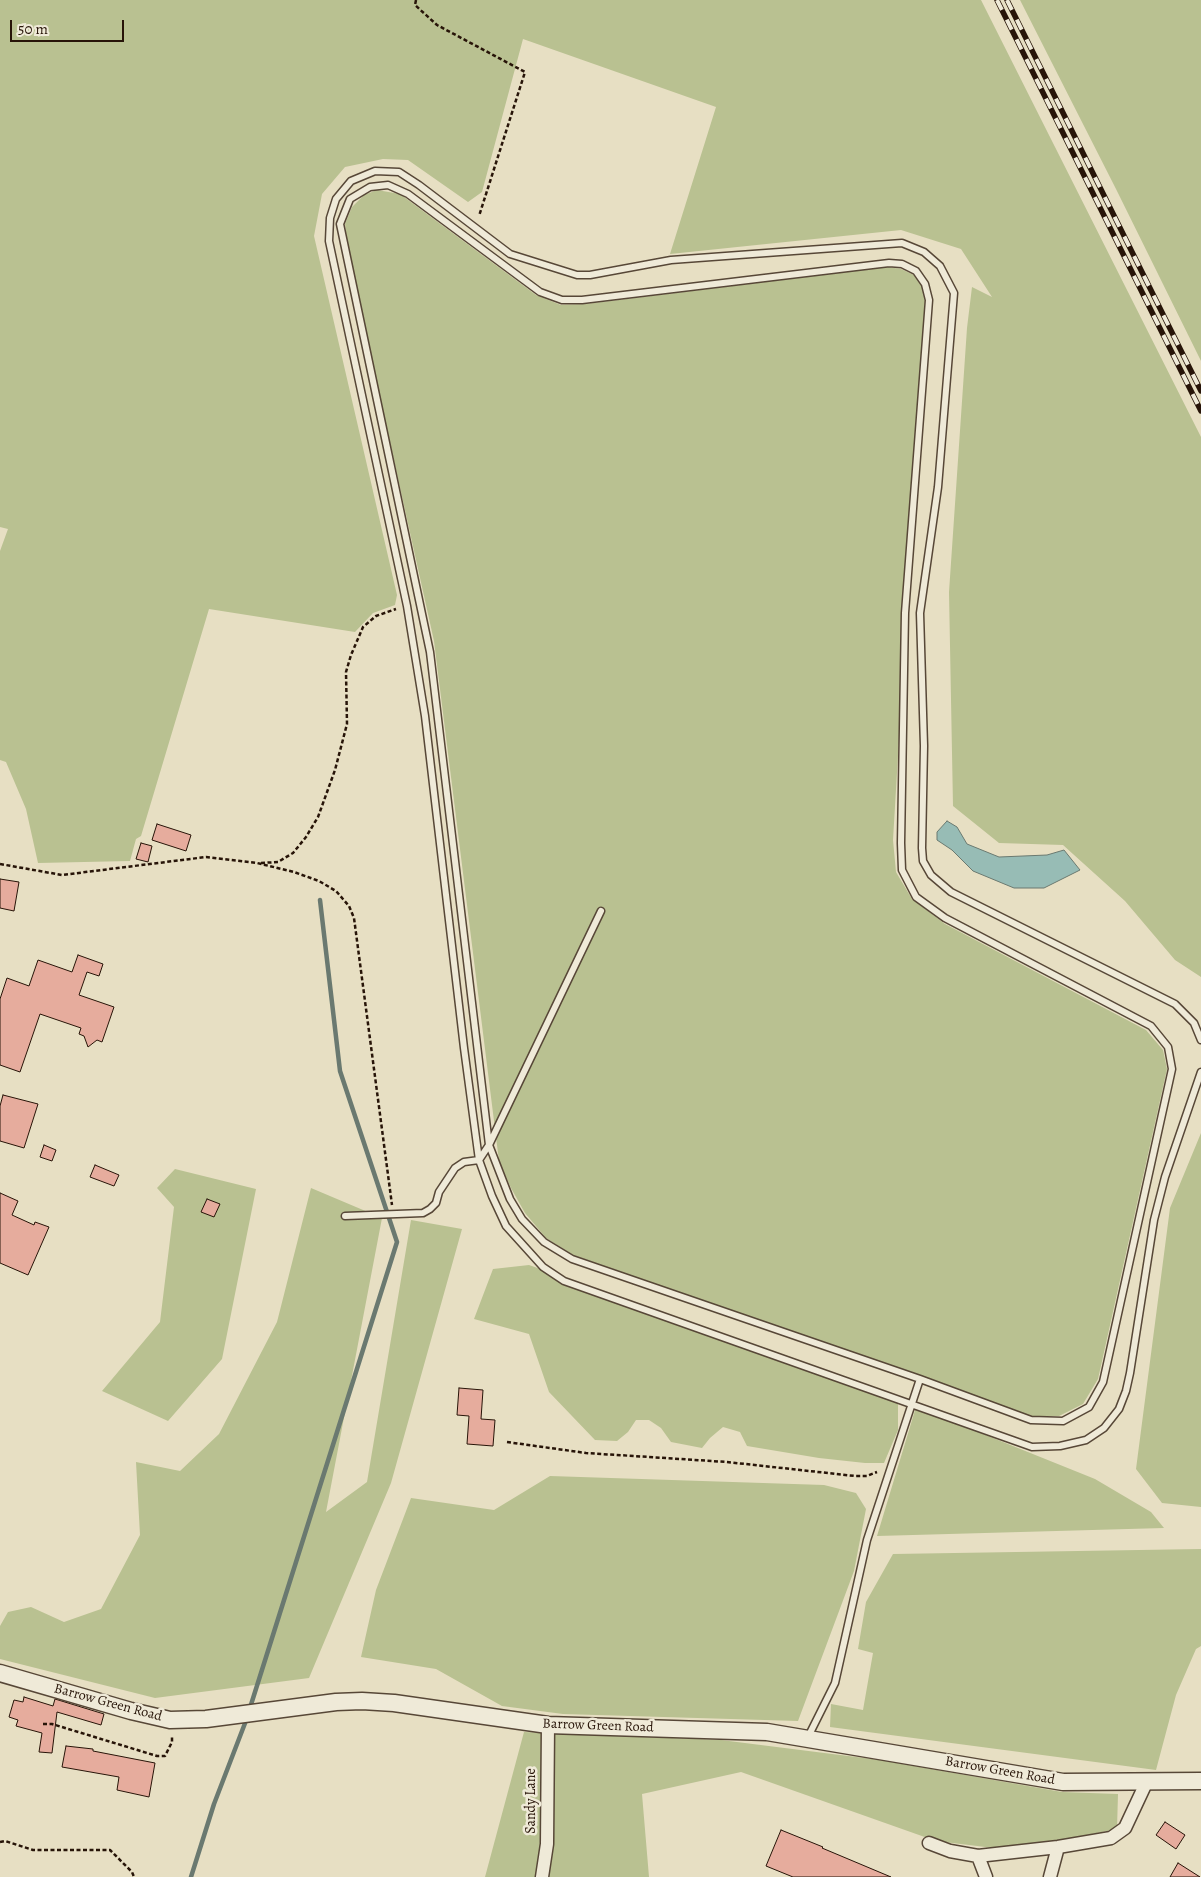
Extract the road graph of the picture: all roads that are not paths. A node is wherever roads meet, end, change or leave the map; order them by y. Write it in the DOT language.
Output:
graph roads {
  1 [pos="601,911"];
  2 [pos="1201,1040"];
  3 [pos="1201,1072"];
  4 [pos="489,1145"];
  5 [pos="479,1160"];
  6 [pos="345,1216"];
  7 [pos="920,1379"];
  8 [pos="911,1405"];
  9 [pos="0,1673"];
  10 [pos="548,1725"];
  11 [pos="807,1738"];
  12 [pos="1201,1780"];
  13 [pos="1147,1781"];
  14 [pos="929,1843"];
  15 [pos="1058,1847"];
  16 [pos="978,1856"];
  17 [pos="542,1877"];
  18 [pos="986,1877"];
  19 [pos="1050,1877"];
  1 -- 4 [label="lane"];
  2 -- 5 [label="lane"];
  3 -- 8 [label="lane"];
  4 -- 5 [label="lane"];
  4 -- 7 [label="lane"];
  4 -- 7 [label="lane"];
  5 -- 6 [label="lane"];
  5 -- 8 [label="lane"];
  7 -- 8 [label="lane"];
  8 -- 11 [label="lane"];
  9 -- 10 [label="street, Barrow Green Road"];
  10 -- 11 [label="street, Barrow Green Road"];
  10 -- 17 [label="street, Sandy Lane"];
  11 -- 13 [label="street, Barrow Green Road"];
  12 -- 13 [label="street, Barrow Green Road"];
  13 -- 15 [label="street"];
  14 -- 16 [label="street"];
  15 -- 16 [label="street"];
  15 -- 19 [label="street"];
  16 -- 18 [label="street"];
}
